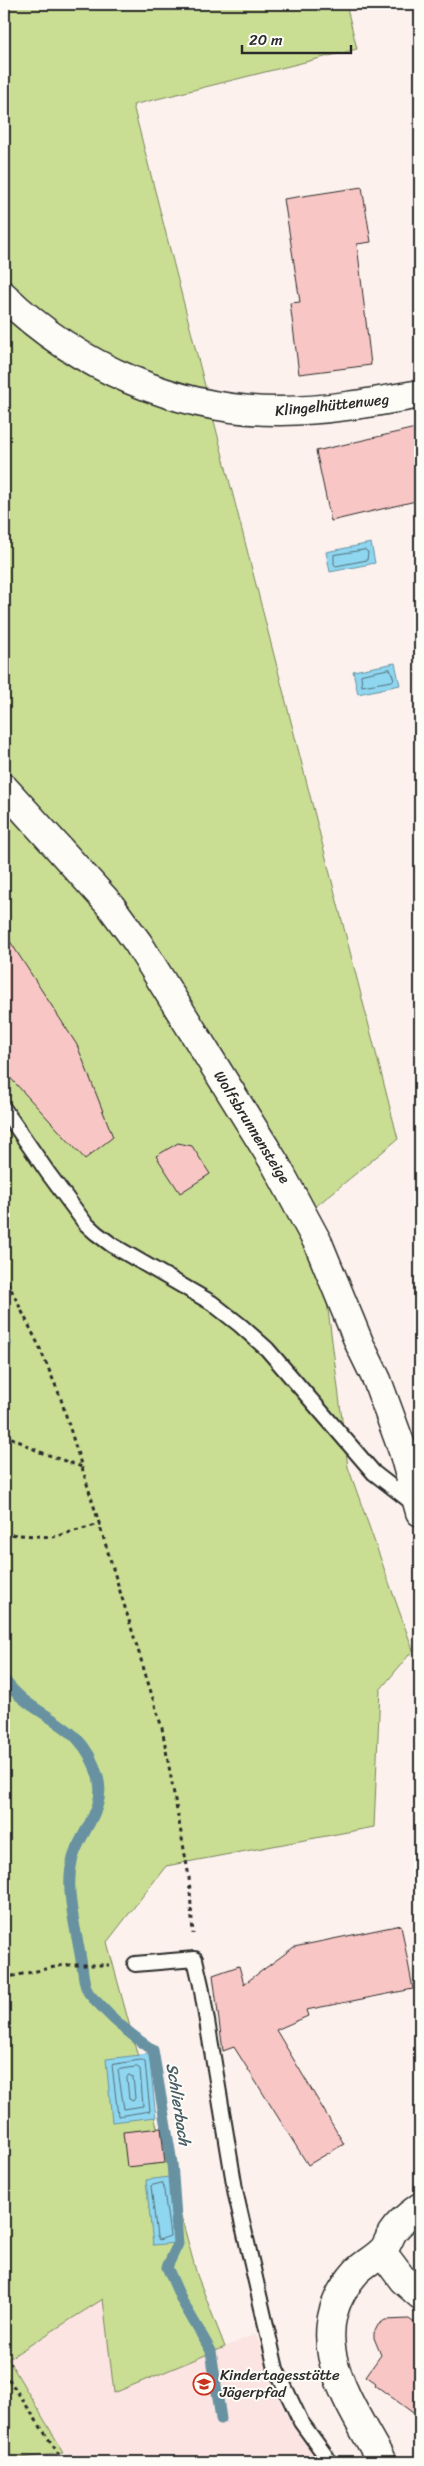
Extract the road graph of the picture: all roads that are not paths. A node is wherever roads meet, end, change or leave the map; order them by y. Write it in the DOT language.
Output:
graph roads {
  1 [pos="4,296"];
  2 [pos="420,394"];
  3 [pos="4,788"];
  4 [pos="4,1109"];
  5 [pos="420,1510"];
  6 [pos="135,1964"];
  7 [pos="420,2207"];
  8 [pos="382,2252"];
  9 [pos="420,2295"];
  10 [pos="330,2462"];
  11 [pos="382,2462"];
  1 -- 2 [label="street, Klingelhüttenweg"];
  3 -- 5 [label="street, Wolfsbrunnensteige"];
  4 -- 5 [label="lane"];
  6 -- 10 [label="lane"];
  7 -- 8 [label="street"];
  8 -- 9 [label="street"];
  8 -- 11 [label="street"];
}
